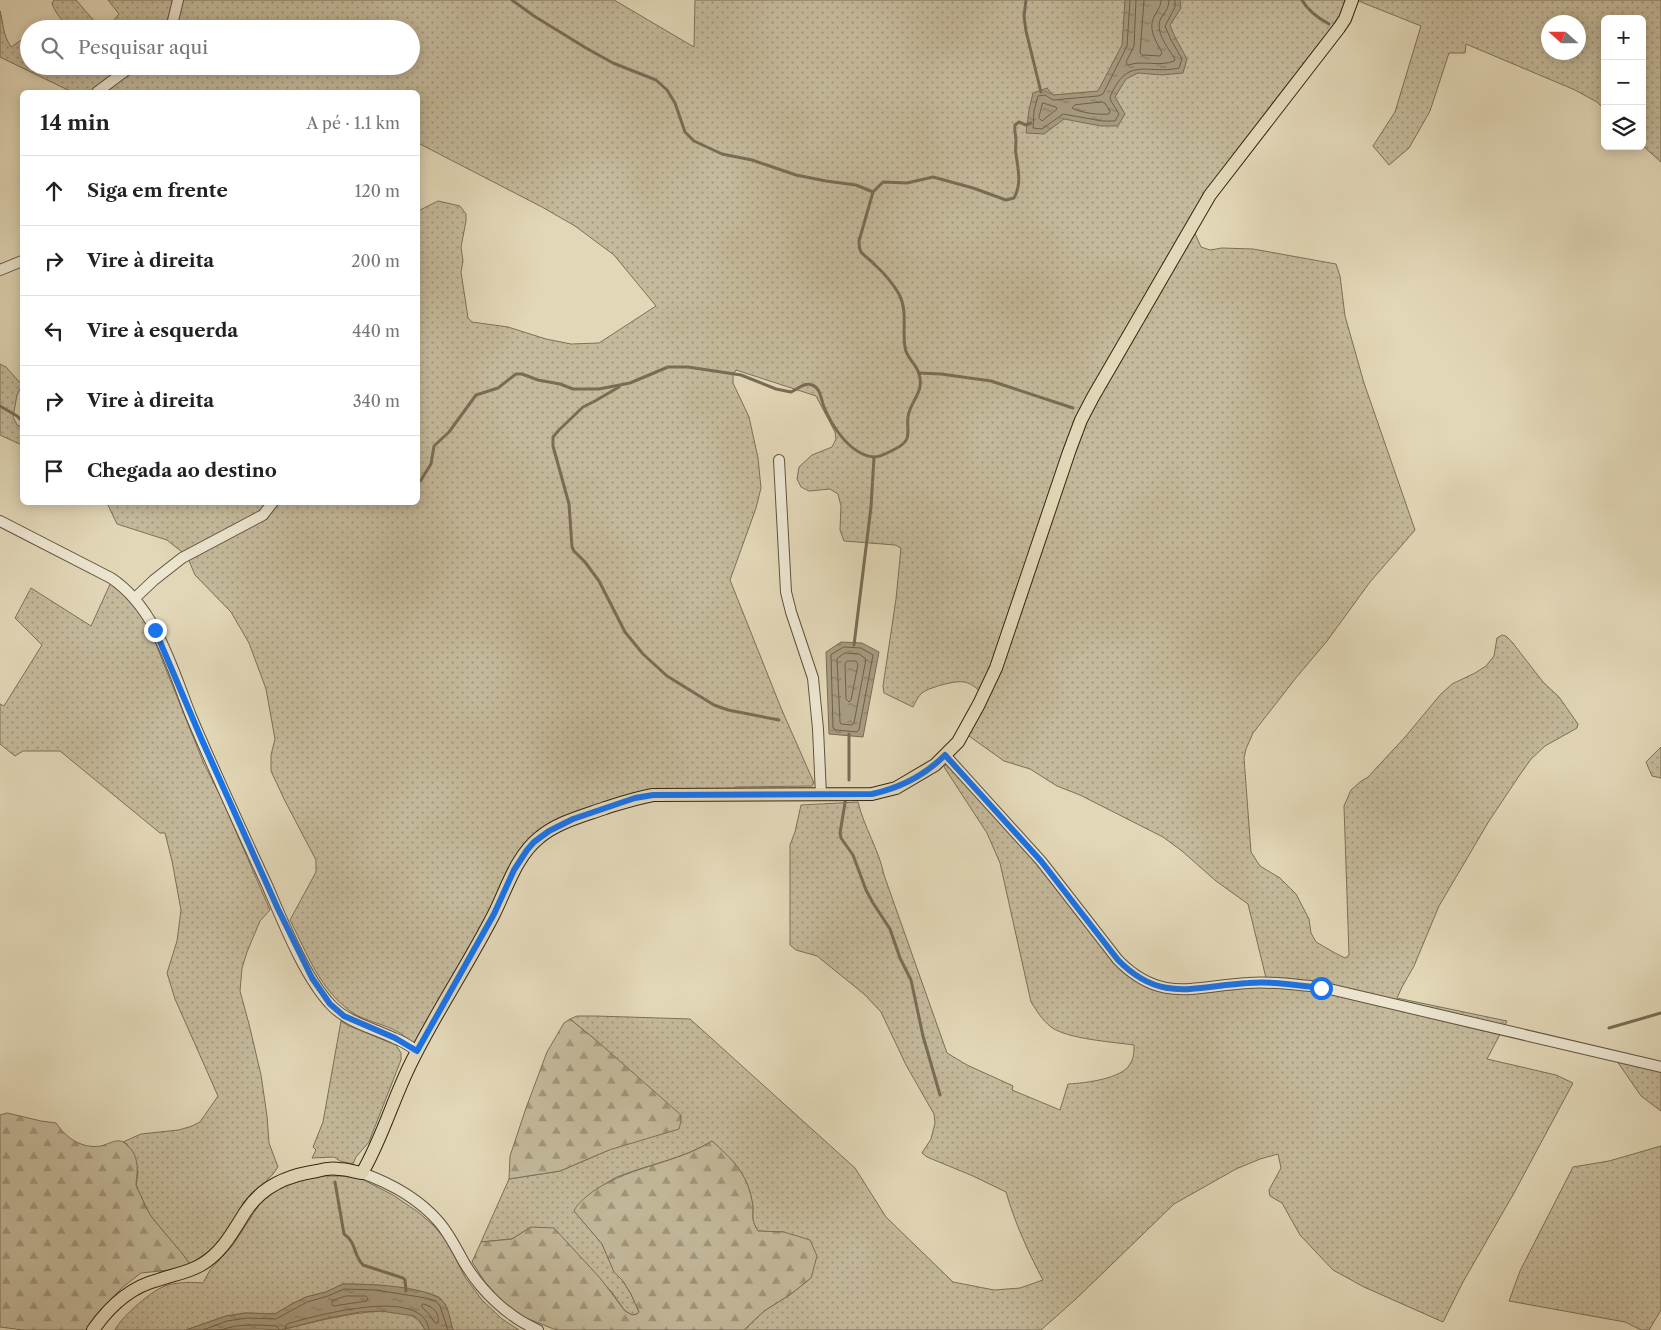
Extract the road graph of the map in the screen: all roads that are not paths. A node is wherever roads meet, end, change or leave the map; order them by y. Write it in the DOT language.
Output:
graph roads {
  1 [pos="178,0"];
  2 [pos="1352,0"];
  3 [pos="173,20"];
  4 [pos="120,75"];
  5 [pos="100,90"];
  6 [pos="20,262"];
  7 [pos="0,270"];
  8 [pos="779,460"];
  9 [pos="270,505"];
  10 [pos="0,521"];
  11 [pos="135,598"];
  12 [pos="945,755"];
  13 [pos="821,795"];
  14 [pos="417,1051"];
  15 [pos="1661,1067"];
  16 [pos="362,1174"];
  17 [pos="93,1330"];
  18 [pos="538,1330"];
  1 -- 3 [label="street"];
  2 -- 12 [label="main road"];
  4 -- 5 [label="street"];
  6 -- 7 [label="street"];
  8 -- 13 [label="street"];
  9 -- 11 [label="street"];
  10 -- 11 [label="street"];
  11 -- 14 [label="street"];
  12 -- 13 [label="main road"];
  12 -- 15 [label="street"];
  13 -- 14 [label="main road"];
  14 -- 16 [label="main road"];
  16 -- 17 [label="main road"];
  16 -- 18 [label="street"];
}
